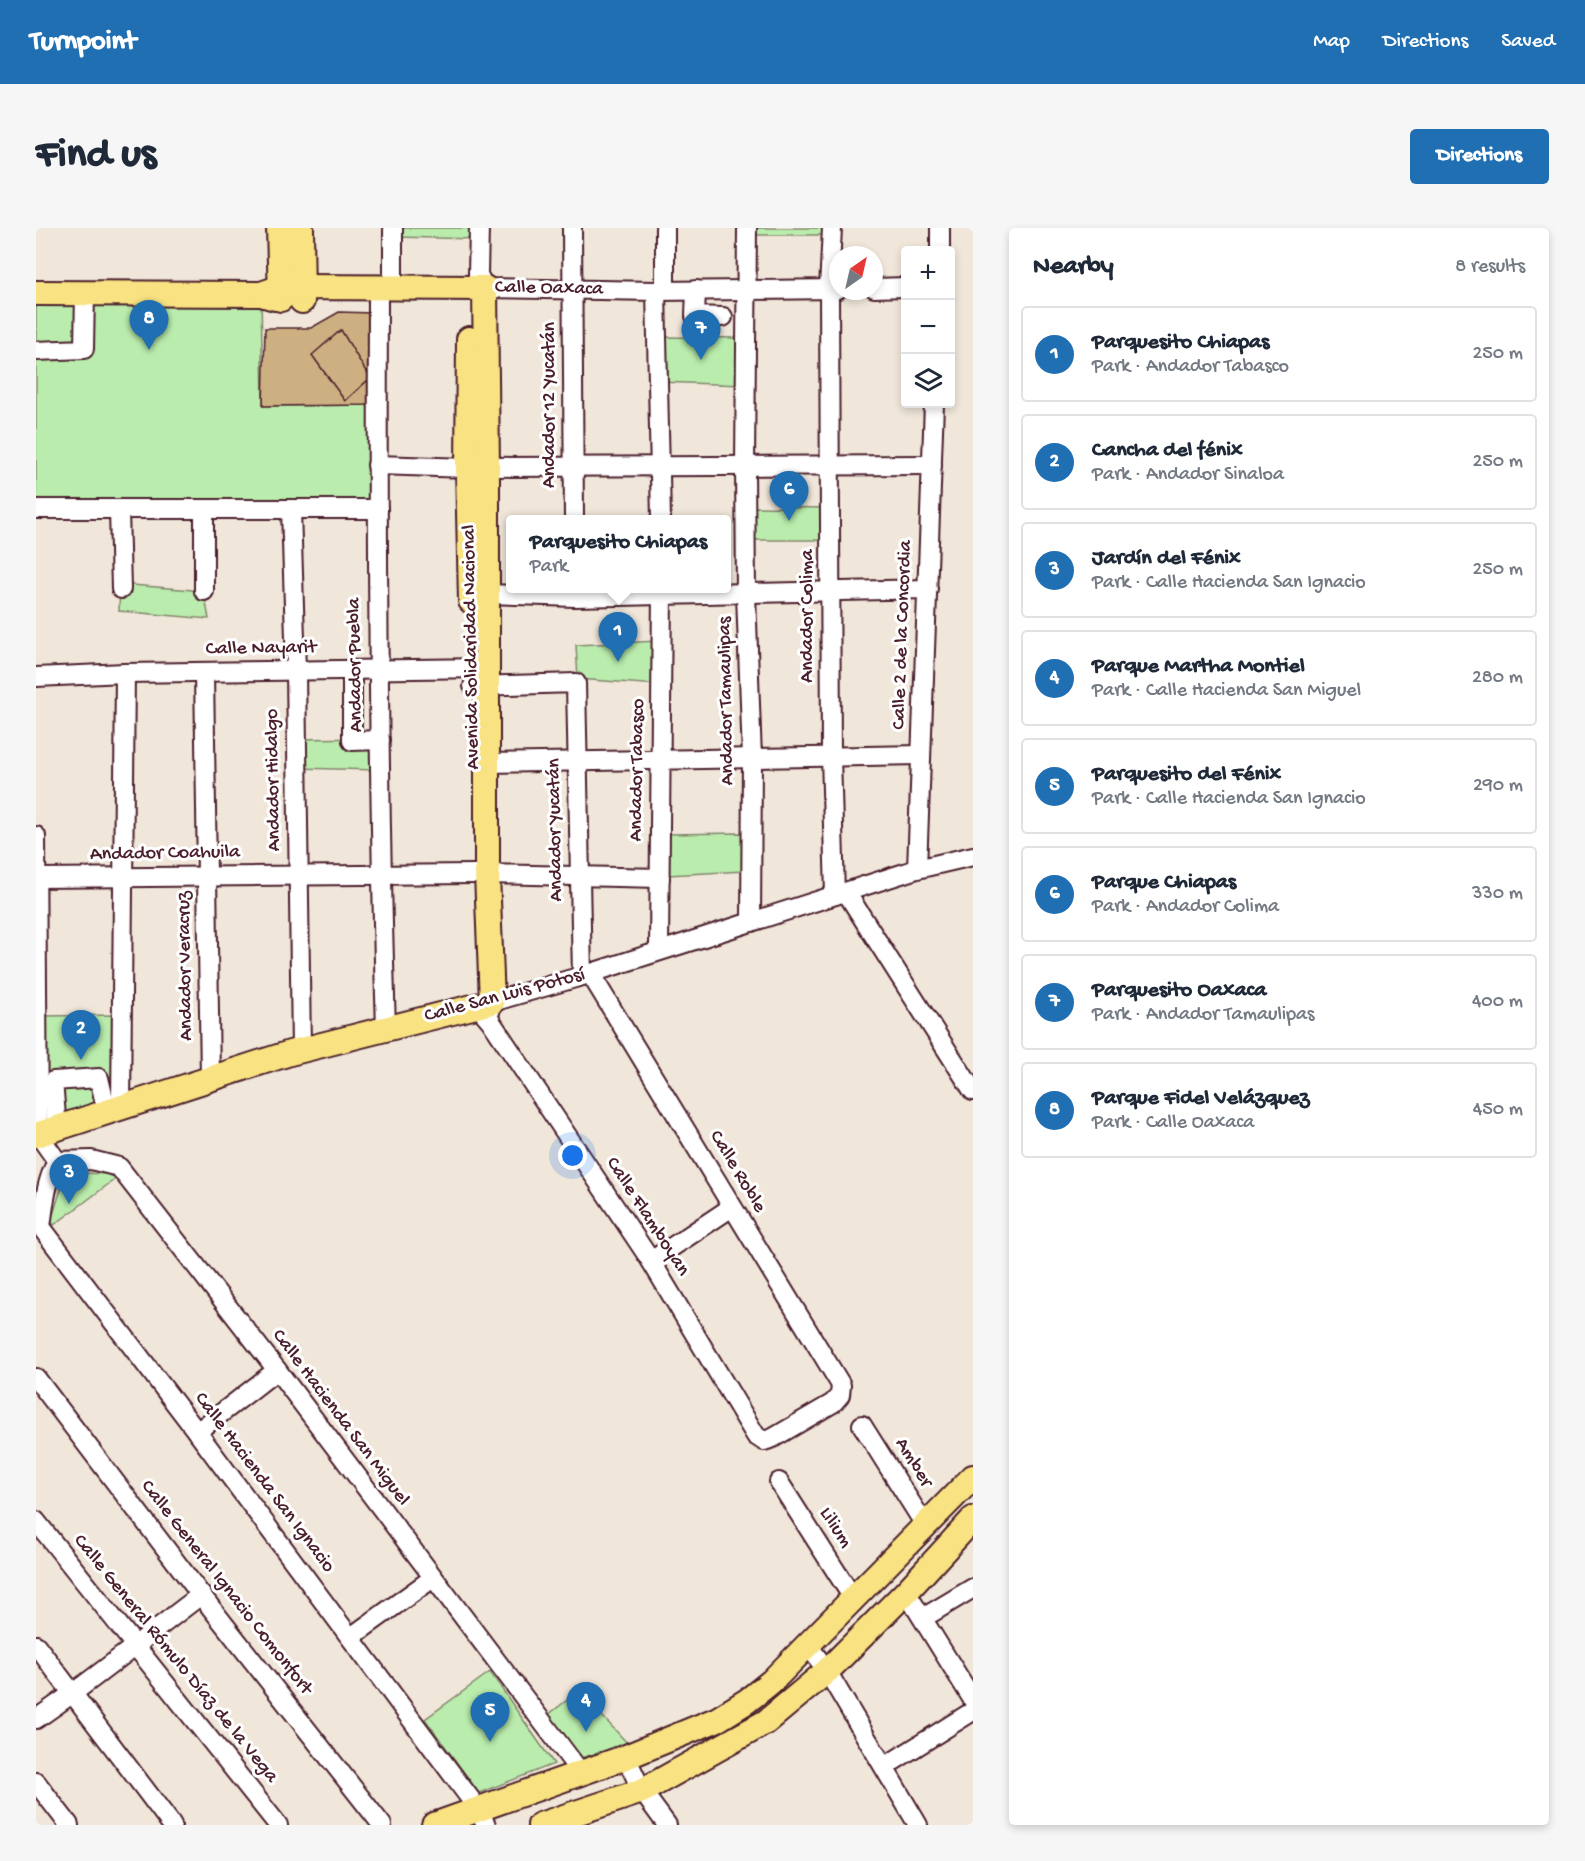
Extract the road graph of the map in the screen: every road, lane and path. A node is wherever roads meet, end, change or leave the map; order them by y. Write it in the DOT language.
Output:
graph roads {
  1 [pos="279,228"];
  2 [pos="301,228"];
  3 [pos="393,228"];
  4 [pos="479,228"];
  5 [pos="572,228"];
  6 [pos="665,228"];
  7 [pos="747,228"];
  8 [pos="832,228"];
  9 [pos="940,228"];
  10 [pos="832,246"];
  11 [pos="940,246"];
  12 [pos="901,287"];
  13 [pos="883,288"];
  14 [pos="829,289"];
  15 [pos="572,290"];
  16 [pos="661,290"];
  17 [pos="696,290"];
  18 [pos="745,290"];
  19 [pos="85,292"];
  20 [pos="477,292"];
  21 [pos="36,293"];
  22 [pos="285,294"];
  23 [pos="386,294"];
  24 [pos="833,300"];
  25 [pos="723,317"];
  26 [pos="36,351"];
  27 [pos="934,408"];
  28 [pos="377,465"];
  29 [pos="830,465"];
  30 [pos="932,465"];
  31 [pos="659,466"];
  32 [pos="745,466"];
  33 [pos="573,467"];
  34 [pos="478,468"];
  35 [pos="36,509"];
  36 [pos="204,509"];
  37 [pos="291,509"];
  38 [pos="378,509"];
  39 [pos="119,510"];
  40 [pos="574,515"];
  41 [pos="661,515"];
  42 [pos="121,589"];
  43 [pos="928,589"];
  44 [pos="204,591"];
  45 [pos="831,591"];
  46 [pos="575,593"];
  47 [pos="662,593"];
  48 [pos="704,593"];
  49 [pos="487,594"];
  50 [pos="746,594"];
  51 [pos="296,670"];
  52 [pos="352,670"];
  53 [pos="378,670"];
  54 [pos="204,672"];
  55 [pos="125,673"];
  56 [pos="36,677"];
  57 [pos="480,677"];
  58 [pos="576,683"];
  59 [pos="380,740"];
  60 [pos="921,755"];
  61 [pos="831,756"];
  62 [pos="752,759"];
  63 [pos="661,760"];
  64 [pos="578,761"];
  65 [pos="487,763"];
  66 [pos="36,836"];
  67 [pos="973,856"];
  68 [pos="917,869"];
  69 [pos="381,874"];
  70 [pos="481,874"];
  71 [pos="298,875"];
  72 [pos="123,877"];
  73 [pos="207,877"];
  74 [pos="580,877"];
  75 [pos="37,878"];
  76 [pos="660,878"];
  77 [pos="840,893"];
  78 [pos="751,922"];
  79 [pos="659,951"];
  80 [pos="586,974"];
  81 [pos="486,1009"];
  82 [pos="386,1029"];
  83 [pos="301,1050"];
  84 [pos="210,1078"];
  85 [pos="973,1091"];
  86 [pos="114,1109"];
  87 [pos="44,1132"];
  88 [pos="57,1161"];
  89 [pos="732,1207"];
  90 [pos="651,1261"];
  91 [pos="277,1370"];
  92 [pos="36,1378"];
  93 [pos="862,1425"];
  94 [pos="197,1432"];
  95 [pos="764,1441"];
  96 [pos="973,1477"];
  97 [pos="779,1482"];
  98 [pos="973,1519"];
  99 [pos="36,1521"];
  100 [pos="926,1525"];
  101 [pos="433,1578"];
  102 [pos="973,1588"];
  103 [pos="906,1592"];
  104 [pos="201,1596"];
  105 [pos="853,1598"];
  106 [pos="923,1618"];
  107 [pos="351,1637"];
  108 [pos="36,1645"];
  109 [pos="135,1645"];
  110 [pos="808,1645"];
  111 [pos="827,1671"];
  112 [pos="73,1694"];
  113 [pos="973,1700"];
  114 [pos="973,1711"];
  115 [pos="36,1719"];
  116 [pos="626,1758"];
  117 [pos="892,1762"];
  118 [pos="581,1773"];
  119 [pos="36,1782"];
  120 [pos="642,1791"];
  121 [pos="482,1817"];
  122 [pos="69,1825"];
  123 [pos="172,1825"];
  124 [pos="278,1825"];
  125 [pos="382,1825"];
  126 [pos="434,1825"];
  127 [pos="540,1825"];
  128 [pos="667,1825"];
  129 [pos="918,1825"];
  1 -- 22 [label="main road"];
  2 -- 22 [label="main road"];
  3 -- 23 [label="street, Andador Puebla"];
  4 -- 20 [label="street"];
  5 -- 15 [label="street, Andador 12 Yucatán"];
  6 -- 16 [label="street"];
  7 -- 18 [label="street, Andador Tamaulipas"];
  8 -- 10 [label="street, Andador Colima"];
  9 -- 11 [label="street"];
  12 -- 13 [label="street"];
  14 -- 18 [label="street, Calle Oaxaca"];
  15 -- 16 [label="street, Calle Oaxaca"];
  15 -- 20 [label="street, Calle Oaxaca"];
  15 -- 33 [label="street, Andador 12 Yucatán"];
  16 -- 17 [label="street, Calle Oaxaca"];
  16 -- 31 [label="street"];
  17 -- 18 [label="street, Calle Oaxaca"];
  17 -- 25 [label="street"];
  18 -- 32 [label="street, Andador Tamaulipas"];
  19 -- 21 [label="main road, Calle Oaxaca"];
  19 -- 22 [label="main road, Calle Oaxaca"];
  19 -- 26 [label="street"];
  20 -- 23 [label="main road, Calle Oaxaca"];
  20 -- 34 [label="main road, Avenida Solidaridad Nacional"];
  22 -- 23 [label="main road, Calle Oaxaca"];
  23 -- 28 [label="street, Andador Puebla"];
  24 -- 29 [label="street, Andador Colima"];
  27 -- 30 [label="street, Calle 2 de la Concordia"];
  28 -- 34 [label="street"];
  28 -- 38 [label="street, Andador Puebla"];
  29 -- 30 [label="street"];
  29 -- 32 [label="street"];
  29 -- 45 [label="street, Andador Colima"];
  30 -- 43 [label="street, Calle 2 de la Concordia"];
  31 -- 32 [label="street"];
  31 -- 33 [label="street"];
  31 -- 41 [label="street"];
  32 -- 50 [label="street, Andador Tamaulipas"];
  33 -- 34 [label="street"];
  33 -- 40 [label="street, Andador 12 Yucatán"];
  34 -- 49 [label="main road, Avenida Solidaridad Nacional"];
  34 -- 57 [label="main road, Avenida Solidaridad Nacional"];
  35 -- 39 [label="street"];
  36 -- 37 [label="street"];
  36 -- 39 [label="street"];
  36 -- 44 [label="street"];
  37 -- 38 [label="street"];
  37 -- 51 [label="street, Andador Hidalgo"];
  38 -- 53 [label="street, Andador Puebla"];
  39 -- 42 [label="street"];
  43 -- 45 [label="street"];
  43 -- 60 [label="street, Calle 2 de la Concordia"];
  45 -- 50 [label="street"];
  45 -- 61 [label="street, Andador Colima"];
  46 -- 49 [label="street"];
  47 -- 63 [label="street, Andador Tabasco"];
  48 -- 50 [label="street"];
  49 -- 57 [label="main road, Avenida Solidaridad Nacional"];
  50 -- 62 [label="street, Andador Tamaulipas"];
  51 -- 52 [label="street, Calle Nayarit"];
  51 -- 54 [label="street, Calle Nayarit"];
  51 -- 71 [label="street, Andador Hidalgo"];
  52 -- 53 [label="street, Calle Nayarit"];
  52 -- 59 [label="street"];
  53 -- 57 [label="street, Calle Nayarit"];
  53 -- 59 [label="street, Andador Puebla"];
  54 -- 55 [label="street, Calle Nayarit"];
  54 -- 73 [label="street, Andador Veracruz"];
  55 -- 56 [label="street, Calle Nayarit"];
  55 -- 72 [label="street"];
  57 -- 58 [label="street, Calle Nayarit"];
  57 -- 65 [label="main road, Avenida Solidaridad Nacional"];
  57 -- 70 [label="main road, Avenida Solidaridad Nacional"];
  58 -- 64 [label="street, Andador Yucatán"];
  59 -- 69 [label="street, Andador Puebla"];
  60 -- 61 [label="street"];
  60 -- 68 [label="street, Calle 2 de la Concordia"];
  61 -- 62 [label="street"];
  61 -- 77 [label="street, Andador Colima"];
  62 -- 63 [label="street"];
  62 -- 78 [label="street, Andador Tamaulipas"];
  63 -- 64 [label="street"];
  63 -- 76 [label="street, Andador Tabasco"];
  64 -- 65 [label="street"];
  64 -- 74 [label="street, Andador Yucatán"];
  65 -- 70 [label="main road, Avenida Solidaridad Nacional"];
  66 -- 75 [label="street"];
  67 -- 68 [label="street, Calle San Luis Potosí"];
  68 -- 77 [label="street, Calle San Luis Potosí"];
  69 -- 70 [label="street, Andador Coahuila"];
  69 -- 71 [label="street, Andador Coahuila"];
  69 -- 82 [label="street, Andador Puebla"];
  70 -- 74 [label="street, Andador Coahuila"];
  70 -- 81 [label="main road, Avenida Solidaridad Nacional"];
  71 -- 73 [label="street, Andador Coahuila"];
  71 -- 83 [label="street, Andador Hidalgo"];
  72 -- 73 [label="street, Andador Coahuila"];
  72 -- 75 [label="street, Andador Coahuila"];
  72 -- 86 [label="street"];
  73 -- 84 [label="street, Andador Veracruz"];
  74 -- 76 [label="street, Andador Coahuila"];
  74 -- 80 [label="street, Andador Yucatán"];
  75 -- 87 [label="street"];
  76 -- 79 [label="street, Andador Tabasco"];
  77 -- 78 [label="street, Calle San Luis Potosí"];
  77 -- 85 [label="street"];
  78 -- 79 [label="street, Calle San Luis Potosí"];
  79 -- 80 [label="street, Calle San Luis Potosí"];
  80 -- 81 [label="street, Calle San Luis Potosí"];
  80 -- 89 [label="street, Calle Roble"];
  81 -- 82 [label="main road, Calle San Luis Potosí"];
  81 -- 90 [label="street, Calle Flamboyan"];
  82 -- 83 [label="main road, Calle San Luis Potosí"];
  83 -- 84 [label="main road, Calle San Luis Potosí"];
  84 -- 86 [label="main road, Calle San Luis Potosí"];
  86 -- 87 [label="main road, Calle San Luis Potosí"];
  86 -- 87 [label="street"];
  87 -- 88 [label="street"];
  88 -- 91 [label="street, Calle Hacienda San Miguel"];
  88 -- 94 [label="street, Calle Hacienda San Ignacio"];
  89 -- 90 [label="street"];
  89 -- 95 [label="street, Calle Roble"];
  90 -- 95 [label="street, Calle Flamboyan"];
  91 -- 94 [label="street"];
  91 -- 101 [label="street, Calle Hacienda San Miguel"];
  92 -- 104 [label="street, Calle General Ignacio Comonfort"];
  93 -- 100 [label="street, Amber"];
  94 -- 107 [label="street, Calle Hacienda San Ignacio"];
  96 -- 100 [label="main road"];
  97 -- 105 [label="street, Lilium"];
  98 -- 103 [label="main road"];
  99 -- 109 [label="street, Calle General Rómulo Díaz de la Vega"];
  100 -- 105 [label="main road"];
  101 -- 107 [label="street"];
  101 -- 118 [label="street, Calle Hacienda San Miguel"];
  102 -- 106 [label="street"];
  103 -- 106 [label="street"];
  103 -- 111 [label="main road"];
  104 -- 109 [label="street"];
  104 -- 125 [label="street, Calle General Ignacio Comonfort"];
  105 -- 110 [label="main road"];
  106 -- 113 [label="street"];
  107 -- 121 [label="street, Calle Hacienda San Ignacio"];
  108 -- 112 [label="street"];
  109 -- 112 [label="street"];
  109 -- 124 [label="street, Calle General Rómulo Díaz de la Vega"];
  110 -- 111 [label="street"];
  110 -- 116 [label="main road"];
  111 -- 120 [label="main road"];
  111 -- 129 [label="street"];
  112 -- 115 [label="street"];
  112 -- 123 [label="street"];
  114 -- 117 [label="street"];
  116 -- 118 [label="main road"];
  116 -- 120 [label="street"];
  118 -- 121 [label="main road"];
  119 -- 122 [label="street"];
  120 -- 127 [label="main road"];
  120 -- 128 [label="street"];
  121 -- 126 [label="main road"];
}
